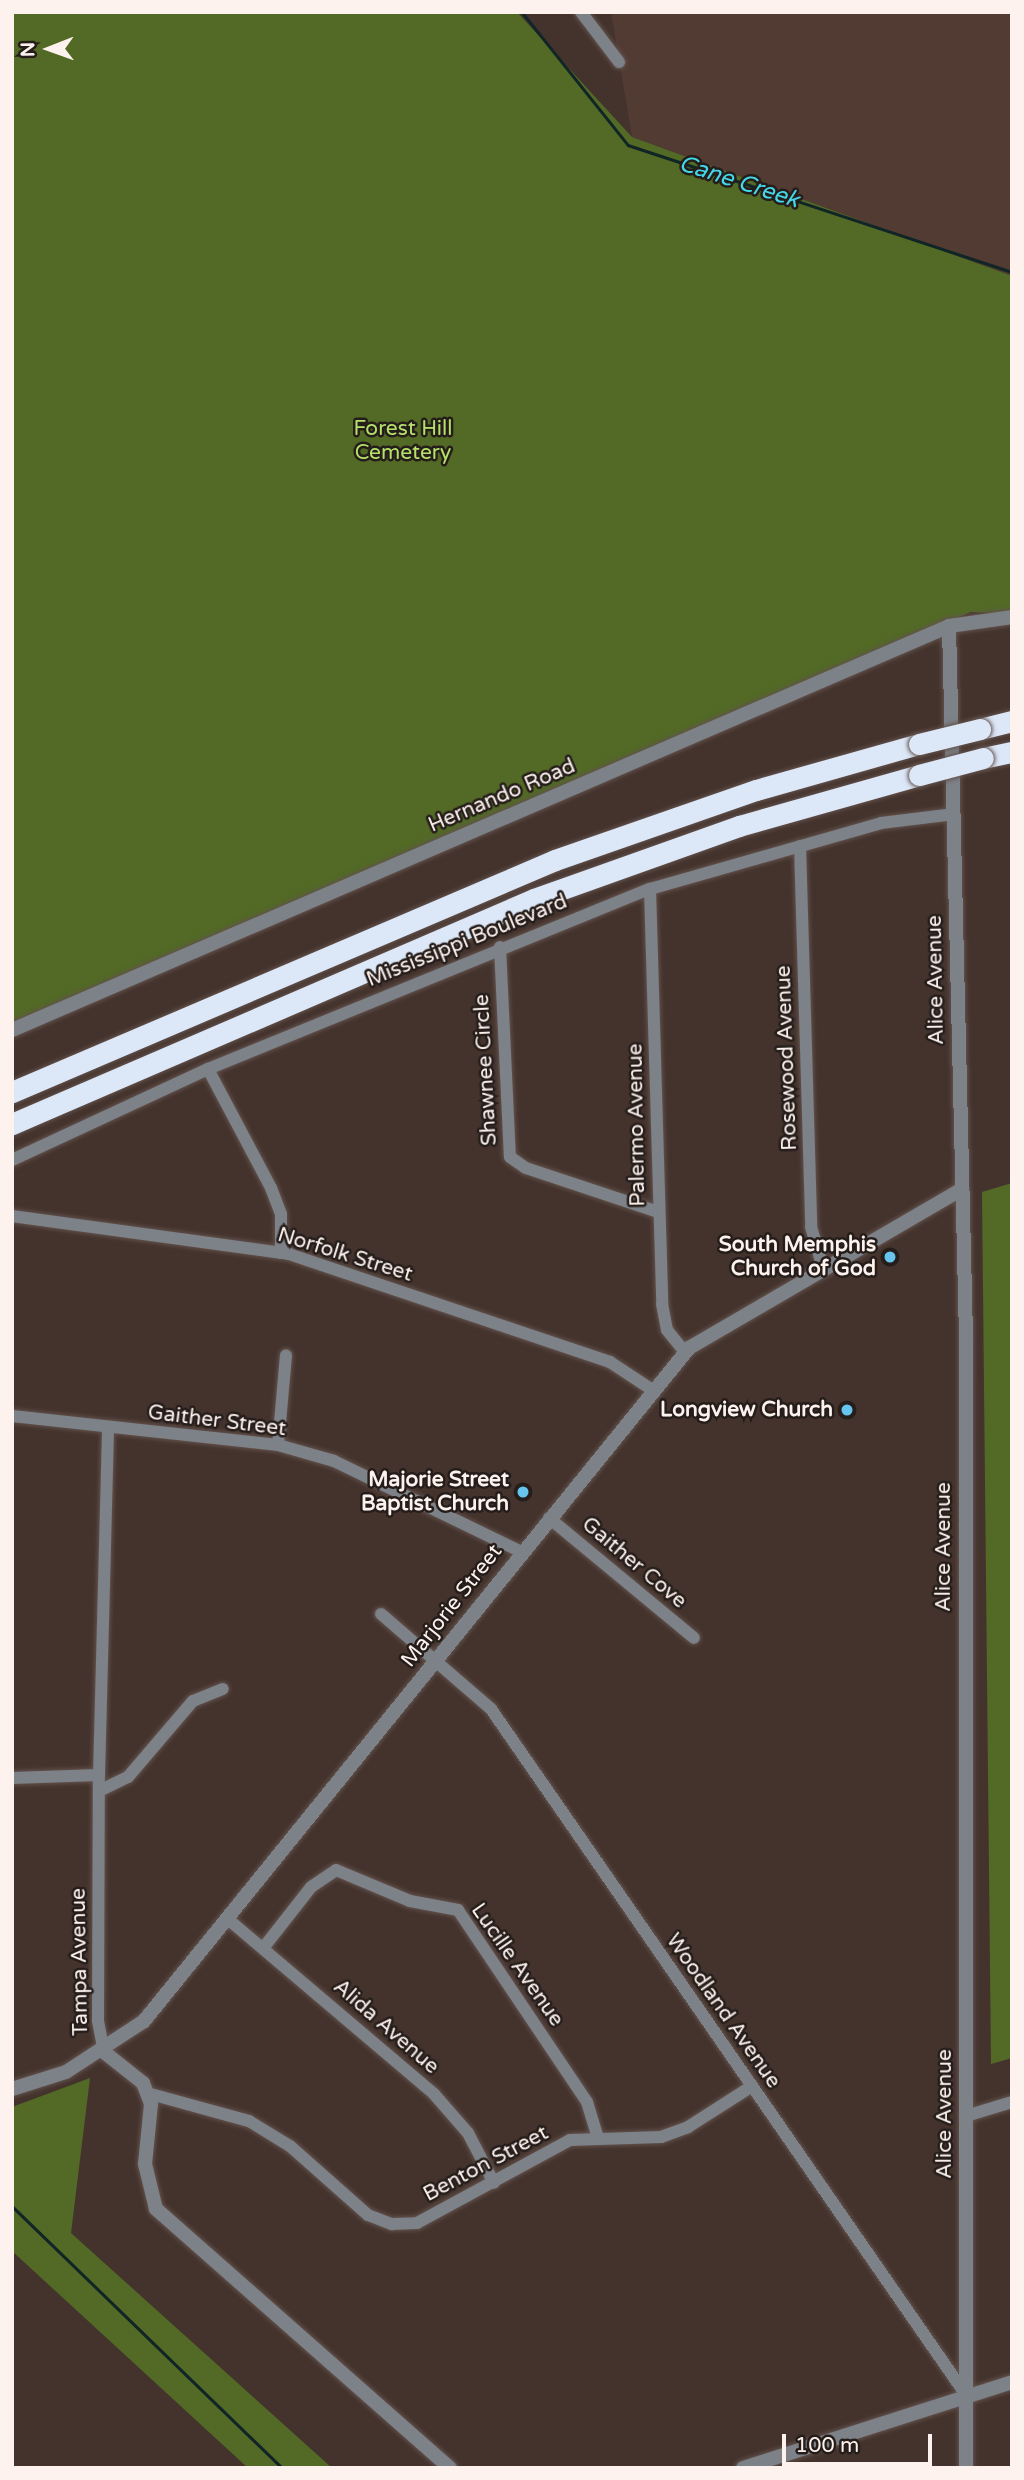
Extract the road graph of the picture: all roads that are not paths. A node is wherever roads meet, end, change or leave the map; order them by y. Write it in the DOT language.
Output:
graph roads {
  1 [pos="580,12"];
  2 [pos="619,62"];
  3 [pos="1012,617"];
  4 [pos="949,626"];
  5 [pos="1012,720"];
  6 [pos="1012,752"];
  7 [pos="954,814"];
  8 [pos="800,846"];
  9 [pos="650,889"];
  10 [pos="500,947"];
  11 [pos="12,1030"];
  12 [pos="208,1069"];
  13 [pos="12,1092"];
  14 [pos="12,1124"];
  15 [pos="12,1160"];
  16 [pos="962,1189"];
  17 [pos="658,1212"];
  18 [pos="12,1216"];
  19 [pos="281,1253"];
  20 [pos="823,1268"];
  21 [pos="685,1352"];
  22 [pos="286,1355"];
  23 [pos="651,1389"];
  24 [pos="12,1416"];
  25 [pos="108,1427"];
  26 [pos="278,1445"];
  27 [pos="549,1518"];
  28 [pos="521,1552"];
  29 [pos="381,1614"];
  30 [pos="694,1638"];
  31 [pos="436,1661"];
  32 [pos="223,1689"];
  33 [pos="99,1775"];
  34 [pos="12,1778"];
  35 [pos="101,1790"];
  36 [pos="229,1920"];
  37 [pos="264,1947"];
  38 [pos="104,2052"];
  39 [pos="752,2086"];
  40 [pos="12,2089"];
  41 [pos="147,2093"];
  42 [pos="1012,2102"];
  43 [pos="966,2116"];
  44 [pos="598,2137"];
  45 [pos="494,2183"];
  46 [pos="1012,2382"];
  47 [pos="967,2395"];
  48 [pos="450,2468"];
  49 [pos="743,2468"];
  50 [pos="966,2468"];
  1 -- 2 [label="street"];
  3 -- 4 [label="street, Hernando Road"];
  4 -- 7 [label="street, Alice Avenue"];
  4 -- 11 [label="street, Hernando Road"];
  5 -- 13 [label="highway, bridge"];
  6 -- 14 [label="highway, bridge"];
  7 -- 8 [label="street, Mississippi Boulevard"];
  7 -- 16 [label="street, Alice Avenue"];
  8 -- 9 [label="street, Mississippi Boulevard"];
  8 -- 20 [label="street, Rosewood Avenue"];
  9 -- 10 [label="street, Mississippi Boulevard"];
  9 -- 17 [label="street, Palermo Avenue"];
  10 -- 12 [label="street, Mississippi Boulevard"];
  10 -- 17 [label="street, Shawnee Circle"];
  12 -- 15 [label="street, Mississippi Boulevard"];
  12 -- 19 [label="street"];
  16 -- 20 [label="street, Marjorie Street"];
  16 -- 43 [label="street, Alice Avenue"];
  17 -- 21 [label="street, Palermo Avenue"];
  18 -- 19 [label="street, Norfolk Street"];
  19 -- 23 [label="street, Norfolk Street"];
  20 -- 21 [label="street, Marjorie Street"];
  21 -- 23 [label="street, Marjorie Street"];
  22 -- 26 [label="street"];
  23 -- 27 [label="street, Marjorie Street"];
  24 -- 25 [label="street, Gaither Street"];
  25 -- 26 [label="street, Gaither Street"];
  25 -- 33 [label="street, Tampa Avenue"];
  26 -- 28 [label="street, Gaither Street"];
  27 -- 28 [label="street, Marjorie Street"];
  27 -- 30 [label="street, Gaither Cove"];
  28 -- 31 [label="street, Marjorie Street"];
  29 -- 31 [label="street, Woodland Avenue"];
  31 -- 36 [label="street, Marjorie Street"];
  31 -- 39 [label="street, Woodland Avenue"];
  32 -- 35 [label="street"];
  33 -- 34 [label="street"];
  33 -- 35 [label="street, Tampa Avenue"];
  35 -- 38 [label="street, Tampa Avenue"];
  36 -- 37 [label="street, Alida Avenue"];
  36 -- 38 [label="street, Marjorie Street"];
  37 -- 44 [label="street, Lucille Avenue"];
  37 -- 45 [label="street, Alida Avenue"];
  38 -- 40 [label="street, Marjorie Street"];
  38 -- 41 [label="street, Tampa Avenue"];
  39 -- 44 [label="street, Benton Street"];
  39 -- 47 [label="street, Woodland Avenue"];
  41 -- 45 [label="street, Benton Street"];
  41 -- 48 [label="street"];
  42 -- 43 [label="street"];
  43 -- 47 [label="street, Alice Avenue"];
  44 -- 45 [label="street, Benton Street"];
  46 -- 47 [label="street"];
  47 -- 49 [label="street"];
  47 -- 50 [label="street, Alice Avenue"];
}
